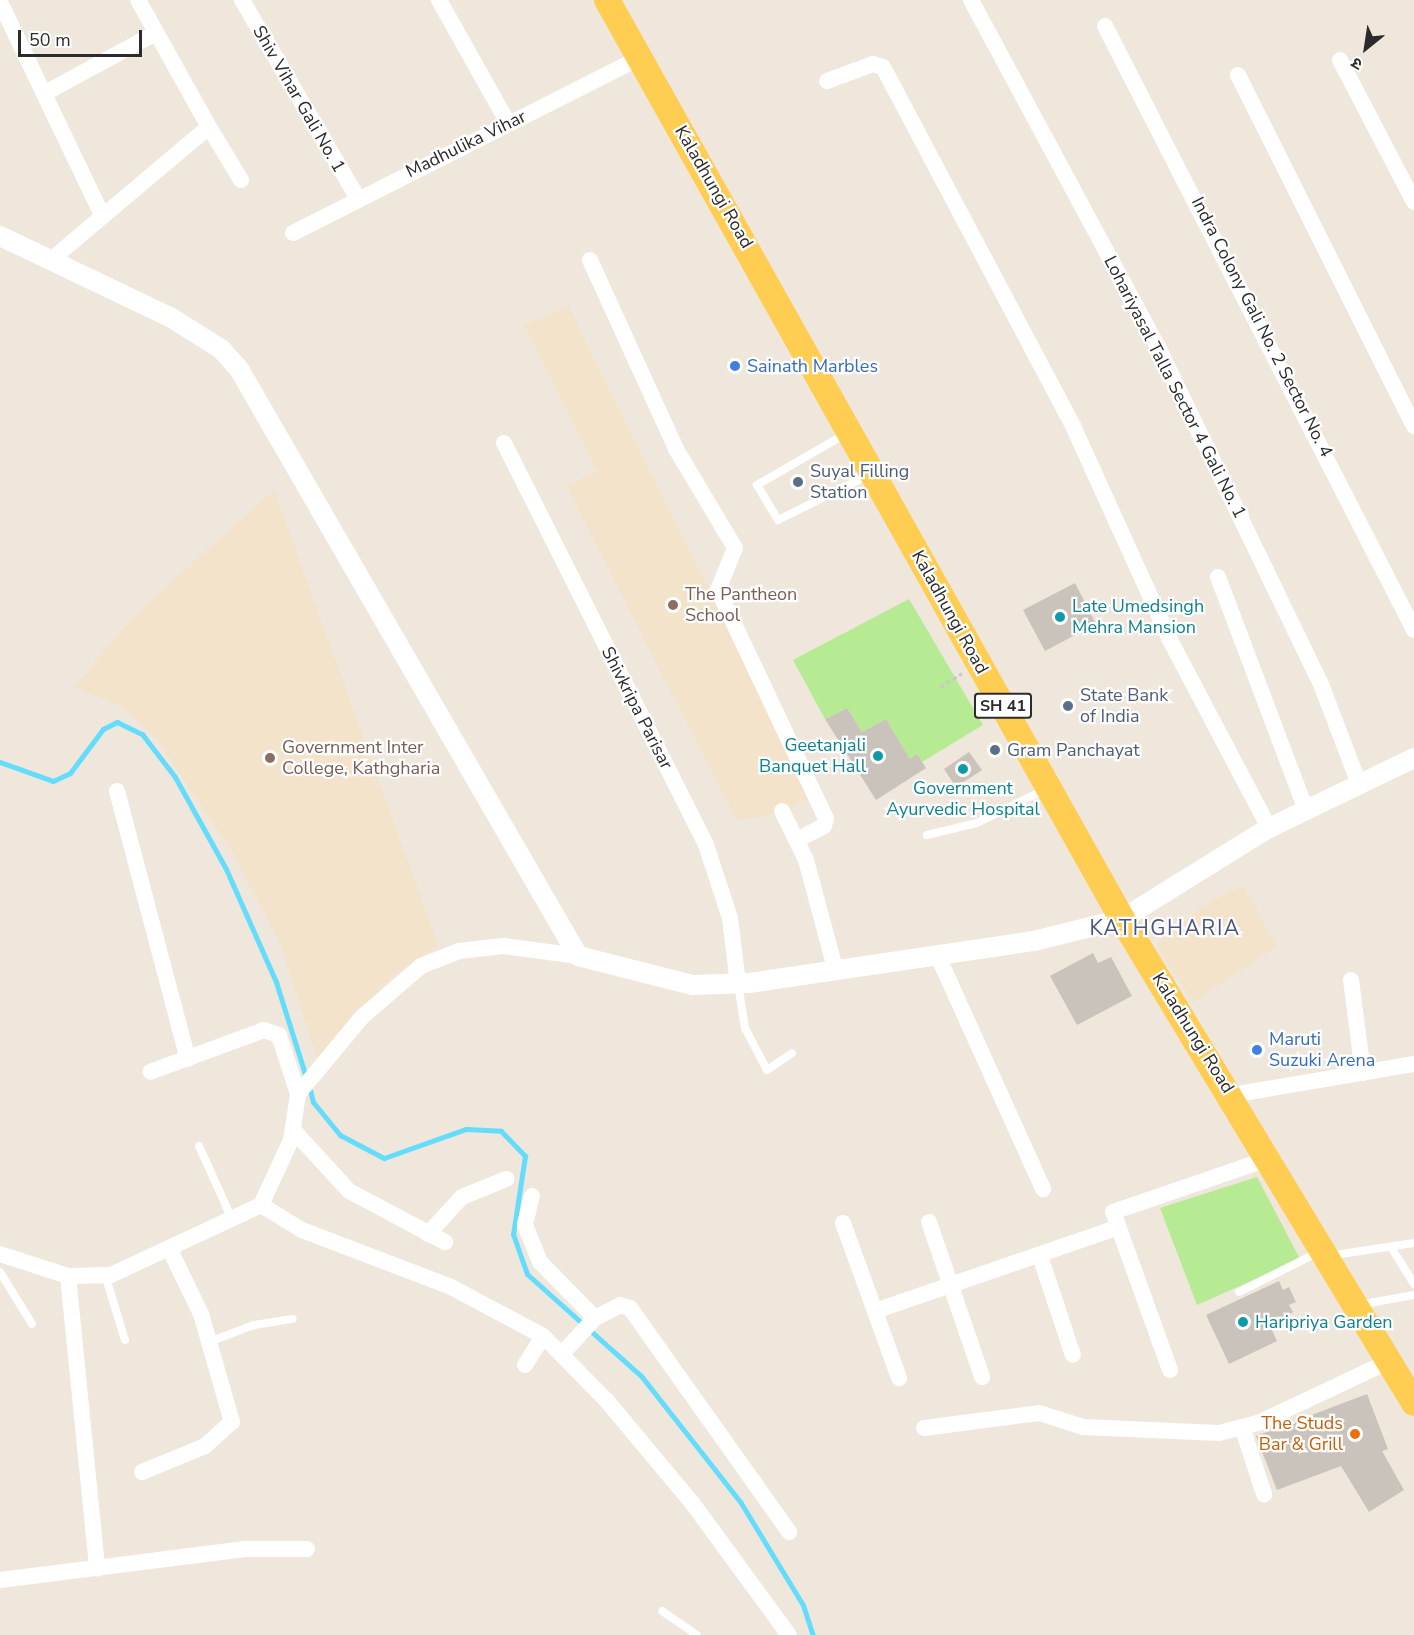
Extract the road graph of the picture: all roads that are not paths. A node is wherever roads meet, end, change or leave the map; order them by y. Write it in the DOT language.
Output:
graph roads {
  1 [pos="138,0"];
  2 [pos="242,0"];
  3 [pos="439,0"];
  4 [pos="608,0"];
  5 [pos="971,0"];
  6 [pos="0,2"];
  7 [pos="1105,26"];
  8 [pos="156,33"];
  9 [pos="640,58"];
  10 [pos="1340,60"];
  11 [pos="1238,75"];
  12 [pos="828,81"];
  13 [pos="45,93"];
  14 [pos="508,123"];
  15 [pos="209,127"];
  16 [pos="241,180"];
  17 [pos="357,197"];
  18 [pos="1414,202"];
  19 [pos="103,218"];
  20 [pos="294,233"];
  21 [pos="0,236"];
  22 [pos="52,259"];
  23 [pos="590,260"];
  24 [pos="1414,426"];
  25 [pos="852,430"];
  26 [pos="504,443"];
  27 [pos="874,472"];
  28 [pos="1218,577"];
  29 [pos="1414,630"];
  30 [pos="1414,758"];
  31 [pos="1359,784"];
  32 [pos="1049,787"];
  33 [pos="117,791"];
  34 [pos="1306,810"];
  35 [pos="782,811"];
  36 [pos="1269,828"];
  37 [pos="927,835"];
  38 [pos="797,840"];
  39 [pos="1122,919"];
  40 [pos="937,954"];
  41 [pos="578,956"];
  42 [pos="836,969"];
  43 [pos="1351,980"];
  44 [pos="738,984"];
  45 [pos="792,1053"];
  46 [pos="189,1059"];
  47 [pos="1414,1064"];
  48 [pos="150,1072"];
  49 [pos="1363,1073"];
  50 [pos="298,1094"];
  51 [pos="1232,1095"];
  52 [pos="294,1131"];
  53 [pos="199,1146"];
  54 [pos="1271,1158"];
  55 [pos="506,1179"];
  56 [pos="1043,1189"];
  57 [pos="532,1196"];
  58 [pos="261,1205"];
  59 [pos="232,1219"];
  60 [pos="929,1222"];
  61 [pos="843,1223"];
  62 [pos="1116,1228"];
  63 [pos="428,1234"];
  64 [pos="445,1242"];
  65 [pos="1414,1244"];
  66 [pos="1391,1247"];
  67 [pos="170,1250"];
  68 [pos="1326,1252"];
  69 [pos="0,1254"];
  70 [pos="1040,1256"];
  71 [pos="0,1272"];
  72 [pos="105,1275"];
  73 [pos="68,1276"];
  74 [pos="952,1284"];
  75 [pos="1414,1284"];
  76 [pos="1239,1292"];
  77 [pos="1414,1295"];
  78 [pos="1357,1305"];
  79 [pos="875,1311"];
  80 [pos="293,1319"];
  81 [pos="32,1324"];
  82 [pos="590,1326"];
  83 [pos="543,1336"];
  84 [pos="124,1340"];
  85 [pos="209,1342"];
  86 [pos="562,1354"];
  87 [pos="1073,1355"];
  88 [pos="525,1365"];
  89 [pos="1170,1370"];
  90 [pos="982,1377"];
  91 [pos="899,1378"];
  92 [pos="1405,1382"];
  93 [pos="1242,1427"];
  94 [pos="924,1428"];
  95 [pos="142,1472"];
  96 [pos="1264,1494"];
  97 [pos="789,1532"];
  98 [pos="307,1549"];
  99 [pos="97,1569"];
  100 [pos="0,1580"];
  101 [pos="662,1611"];
  102 [pos="786,1634"];
  103 [pos="697,1635"];
  1 -- 8 [label="street"];
  2 -- 17 [label="street, Shiv Vihar Gali No. 1"];
  3 -- 14 [label="street"];
  4 -- 9 [label="main road, Kaladhungi Road / SH 41"];
  5 -- 31 [label="street, Lohariyasal Talla Sector 4 Gali No. 1"];
  6 -- 13 [label="street"];
  7 -- 29 [label="street, Indra Colony Gali No. 2 Sector No. 4"];
  8 -- 13 [label="street"];
  8 -- 15 [label="street"];
  9 -- 14 [label="street, Madhulika Vihar"];
  9 -- 25 [label="main road, Kaladhungi Road / SH 41"];
  10 -- 18 [label="street"];
  11 -- 24 [label="street"];
  12 -- 36 [label="street"];
  13 -- 19 [label="street"];
  14 -- 17 [label="street, Madhulika Vihar"];
  15 -- 16 [label="street"];
  15 -- 19 [label="street"];
  17 -- 20 [label="street, Madhulika Vihar"];
  19 -- 22 [label="street"];
  21 -- 22 [label="street"];
  22 -- 41 [label="street"];
  23 -- 38 [label="street"];
  25 -- 27 [label="main road, Kaladhungi Road / SH 41"];
  25 -- 27 [label="lane"];
  26 -- 44 [label="street, Shivkripa Parisar"];
  27 -- 32 [label="main road, Kaladhungi Road / SH 41"];
  28 -- 34 [label="street"];
  30 -- 31 [label="street"];
  31 -- 34 [label="street"];
  32 -- 37 [label="lane"];
  32 -- 39 [label="main road, Kaladhungi Road / SH 41"];
  33 -- 46 [label="street"];
  34 -- 36 [label="street"];
  35 -- 38 [label="street"];
  36 -- 39 [label="street"];
  38 -- 42 [label="street"];
  39 -- 40 [label="street"];
  39 -- 51 [label="main road, Kaladhungi Road / SH 41"];
  40 -- 42 [label="street"];
  40 -- 56 [label="street"];
  41 -- 44 [label="street"];
  41 -- 50 [label="street"];
  42 -- 44 [label="street"];
  43 -- 49 [label="street"];
  44 -- 45 [label="lane"];
  46 -- 48 [label="street"];
  46 -- 50 [label="street"];
  47 -- 49 [label="street"];
  49 -- 51 [label="street"];
  50 -- 52 [label="street"];
  51 -- 54 [label="main road, Kaladhungi Road / SH 41"];
  52 -- 58 [label="street"];
  52 -- 63 [label="street"];
  53 -- 59 [label="lane"];
  54 -- 62 [label="street"];
  54 -- 68 [label="main road, Kaladhungi Road / SH 41"];
  55 -- 63 [label="street"];
  57 -- 82 [label="street"];
  58 -- 59 [label="street"];
  58 -- 83 [label="street"];
  59 -- 67 [label="street"];
  60 -- 74 [label="street"];
  61 -- 79 [label="street"];
  62 -- 70 [label="street"];
  62 -- 89 [label="street"];
  63 -- 64 [label="street"];
  65 -- 66 [label="lane"];
  66 -- 68 [label="lane"];
  66 -- 75 [label="lane"];
  67 -- 72 [label="street"];
  67 -- 85 [label="street"];
  68 -- 76 [label="lane"];
  68 -- 78 [label="main road, Kaladhungi Road / SH 41"];
  69 -- 73 [label="street"];
  70 -- 74 [label="street"];
  70 -- 87 [label="street"];
  71 -- 81 [label="lane"];
  72 -- 73 [label="street"];
  72 -- 84 [label="lane"];
  73 -- 99 [label="street"];
  74 -- 79 [label="street"];
  74 -- 90 [label="street"];
  77 -- 78 [label="lane"];
  78 -- 92 [label="main road, Kaladhungi Road / SH 41"];
  79 -- 91 [label="street"];
  80 -- 85 [label="lane"];
  82 -- 86 [label="street"];
  82 -- 97 [label="street"];
  83 -- 86 [label="street"];
  83 -- 88 [label="street"];
  85 -- 95 [label="street"];
  86 -- 102 [label="street"];
  92 -- 93 [label="street"];
  93 -- 94 [label="street"];
  93 -- 96 [label="street"];
  98 -- 99 [label="street"];
  99 -- 100 [label="street"];
  101 -- 103 [label="lane"];
}
